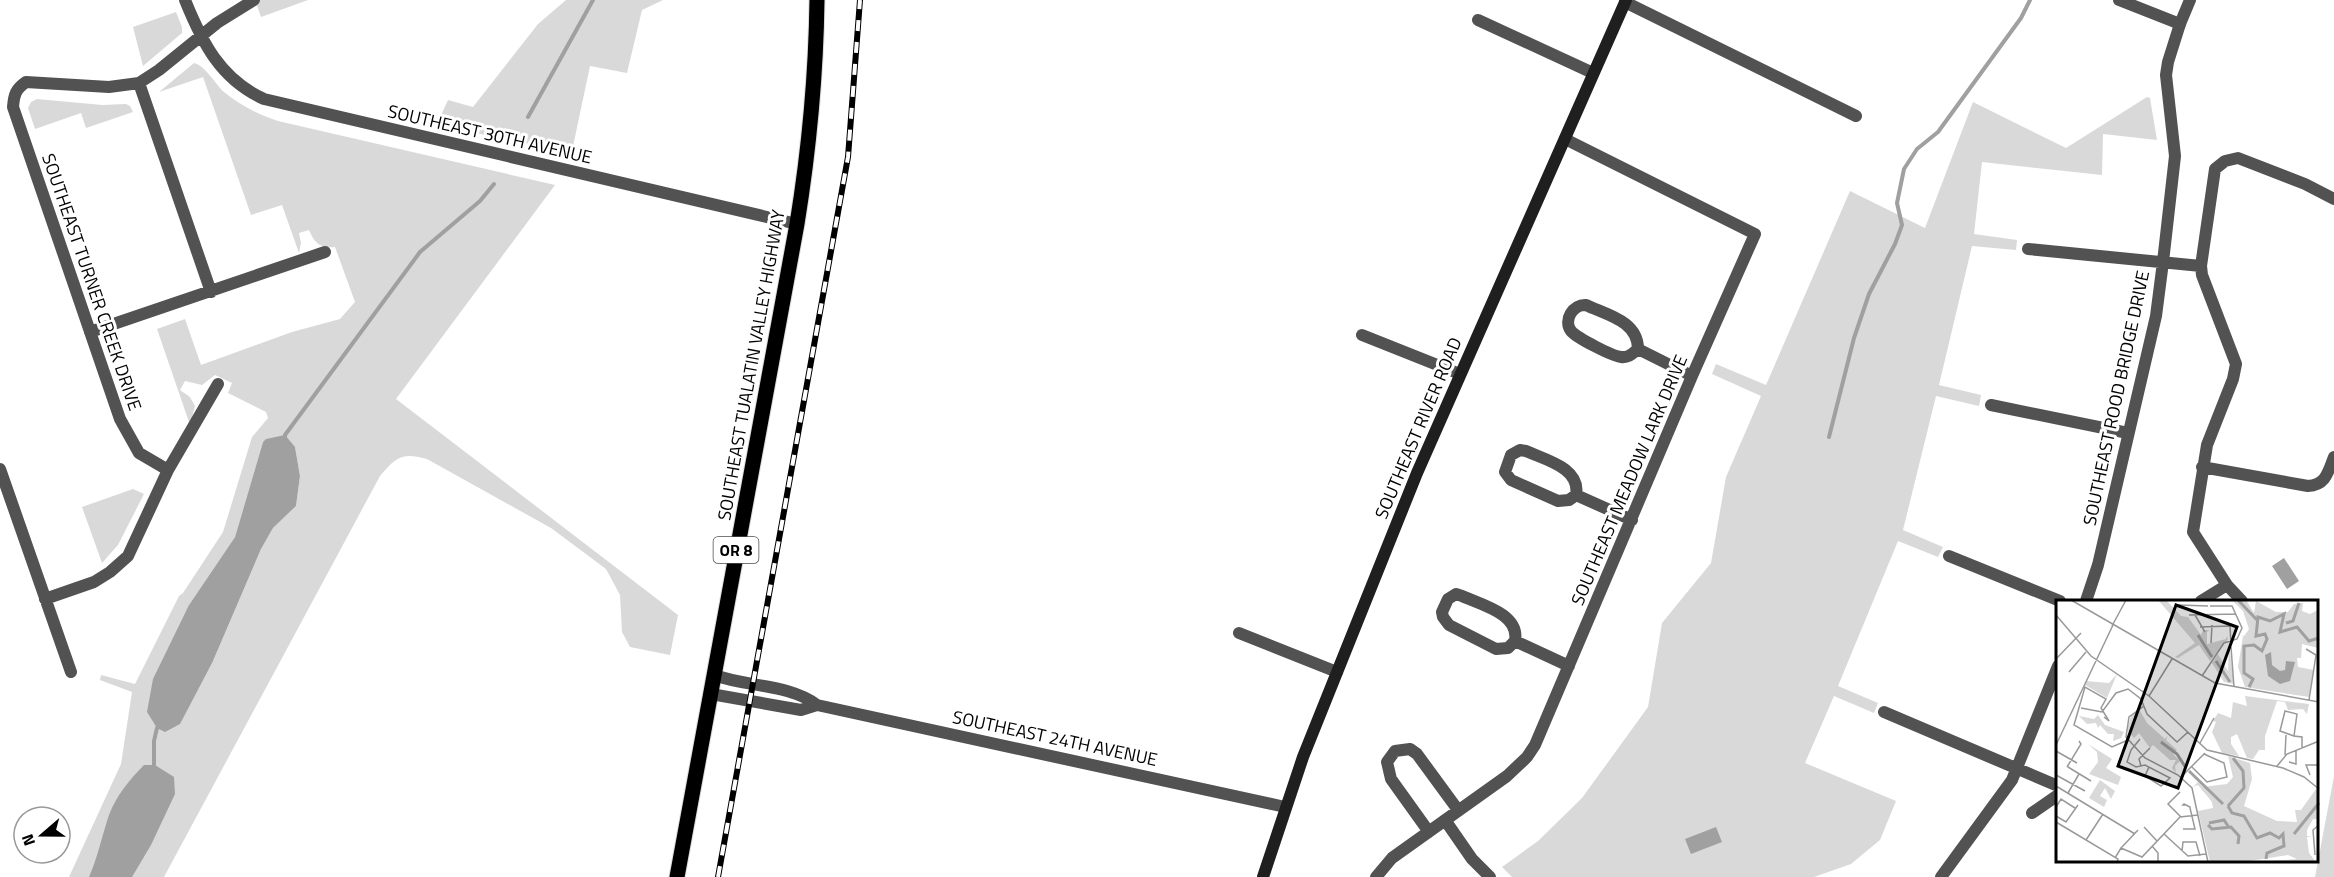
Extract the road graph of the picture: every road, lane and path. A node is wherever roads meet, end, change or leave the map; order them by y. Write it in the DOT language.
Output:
graph roads {
  1 [pos="185,0"];
  2 [pos="254,0"];
  3 [pos="817,0"];
  4 [pos="2119,0"];
  5 [pos="2190,0"];
  6 [pos="1626,1"];
  7 [pos="1478,20"];
  8 [pos="2180,24"];
  9 [pos="200,36"];
  10 [pos="1593,73"];
  11 [pos="139,83"];
  12 [pos="1856,116"];
  13 [pos="1565,139"];
  14 [pos="2334,199"];
  15 [pos="797,224"];
  16 [pos="2028,249"];
  17 [pos="325,252"];
  18 [pos="2163,262"];
  19 [pos="2201,266"];
  20 [pos="212,292"];
  21 [pos="90,332"];
  22 [pos="1362,334"];
  23 [pos="1638,349"];
  24 [pos="1460,374"];
  25 [pos="1692,375"];
  26 [pos="218,384"];
  27 [pos="1992,405"];
  28 [pos="2128,434"];
  29 [pos="2334,457"];
  30 [pos="2202,467"];
  31 [pos="0,469"];
  32 [pos="168,470"];
  33 [pos="1576,495"];
  34 [pos="1632,520"];
  35 [pos="1949,556"];
  36 [pos="2227,585"];
  37 [pos="45,599"];
  38 [pos="2058,600"];
  39 [pos="2086,600"];
  40 [pos="2203,600"];
  41 [pos="2241,600"];
  42 [pos="1239,633"];
  43 [pos="1515,641"];
  44 [pos="1569,666"];
  45 [pos="2056,671"];
  46 [pos="71,672"];
  47 [pos="1336,672"];
  48 [pos="714,675"];
  49 [pos="711,694"];
  50 [pos="817,705"];
  51 [pos="1884,712"];
  52 [pos="2016,768"];
  53 [pos="2056,785"];
  54 [pos="2056,796"];
  55 [pos="1285,807"];
  56 [pos="1458,810"];
  57 [pos="2032,813"];
  58 [pos="1445,820"];
  59 [pos="1429,832"];
  60 [pos="1945,876"];
  61 [pos="677,877"];
  62 [pos="1263,877"];
  63 [pos="1376,877"];
  64 [pos="1490,877"];
  1 -- 9 [label="street, SOUTHEAST 30TH AVENUE"];
  2 -- 9 [label="street"];
  3 -- 15 [label="main road, SOUTHEAST TUALATIN VALLEY HIGHWAY / OR 8"];
  4 -- 8 [label="street"];
  5 -- 8 [label="street, SOUTHEAST ROOD BRIDGE DRIVE"];
  6 -- 10 [label="main road, SOUTHEAST RIVER ROAD"];
  6 -- 12 [label="street"];
  7 -- 10 [label="street"];
  8 -- 18 [label="street, SOUTHEAST ROOD BRIDGE DRIVE"];
  9 -- 11 [label="street"];
  9 -- 15 [label="street, SOUTHEAST 30TH AVENUE"];
  10 -- 13 [label="main road, SOUTHEAST RIVER ROAD"];
  11 -- 20 [label="street"];
  11 -- 21 [label="street, SOUTHEAST TURNER CREEK DRIVE"];
  13 -- 24 [label="main road, SOUTHEAST RIVER ROAD"];
  13 -- 25 [label="street, SOUTHEAST MEADOW LARK DRIVE"];
  14 -- 19 [label="street"];
  15 -- 48 [label="main road, SOUTHEAST TUALATIN VALLEY HIGHWAY / OR 8"];
  16 -- 18 [label="street"];
  17 -- 20 [label="street"];
  18 -- 19 [label="street"];
  18 -- 28 [label="street, SOUTHEAST ROOD BRIDGE DRIVE"];
  19 -- 30 [label="street"];
  20 -- 21 [label="street"];
  21 -- 32 [label="street, SOUTHEAST TURNER CREEK DRIVE"];
  22 -- 24 [label="street"];
  23 -- 23 [label="street"];
  23 -- 25 [label="street"];
  24 -- 47 [label="main road, SOUTHEAST RIVER ROAD"];
  25 -- 34 [label="street, SOUTHEAST MEADOW LARK DRIVE"];
  26 -- 32 [label="street"];
  27 -- 28 [label="street"];
  28 -- 39 [label="street, SOUTHEAST ROOD BRIDGE DRIVE"];
  29 -- 30 [label="street"];
  30 -- 36 [label="street"];
  31 -- 37 [label="street"];
  32 -- 37 [label="street"];
  33 -- 33 [label="street"];
  33 -- 34 [label="street"];
  34 -- 44 [label="street, SOUTHEAST MEADOW LARK DRIVE"];
  35 -- 38 [label="street"];
  36 -- 40 [label="street"];
  36 -- 41 [label="street"];
  37 -- 46 [label="street"];
  42 -- 47 [label="street"];
  43 -- 43 [label="street"];
  43 -- 44 [label="street"];
  44 -- 56 [label="street, SOUTHEAST MEADOW LARK DRIVE"];
  45 -- 52 [label="street"];
  47 -- 55 [label="main road, SOUTHEAST RIVER ROAD"];
  48 -- 49 [label="main road, SOUTHEAST TUALATIN VALLEY HIGHWAY / OR 8"];
  48 -- 50 [label="street, SOUTHEAST 24TH AVENUE"];
  49 -- 50 [label="street, SOUTHEAST 24TH AVENUE"];
  49 -- 61 [label="main road, SOUTHEAST TUALATIN VALLEY HIGHWAY / OR 8"];
  50 -- 55 [label="street, SOUTHEAST 24TH AVENUE"];
  51 -- 52 [label="street"];
  52 -- 53 [label="street"];
  52 -- 60 [label="street"];
  54 -- 57 [label="street"];
  55 -- 62 [label="main road, SOUTHEAST RIVER ROAD"];
  56 -- 58 [label="street, SOUTHEAST MEADOW LARK DRIVE"];
  56 -- 59 [label="street"];
  58 -- 59 [label="street, SOUTHEAST MEADOW LARK DRIVE"];
  58 -- 64 [label="street"];
  59 -- 63 [label="street, SOUTHEAST MEADOW LARK DRIVE"];
}
